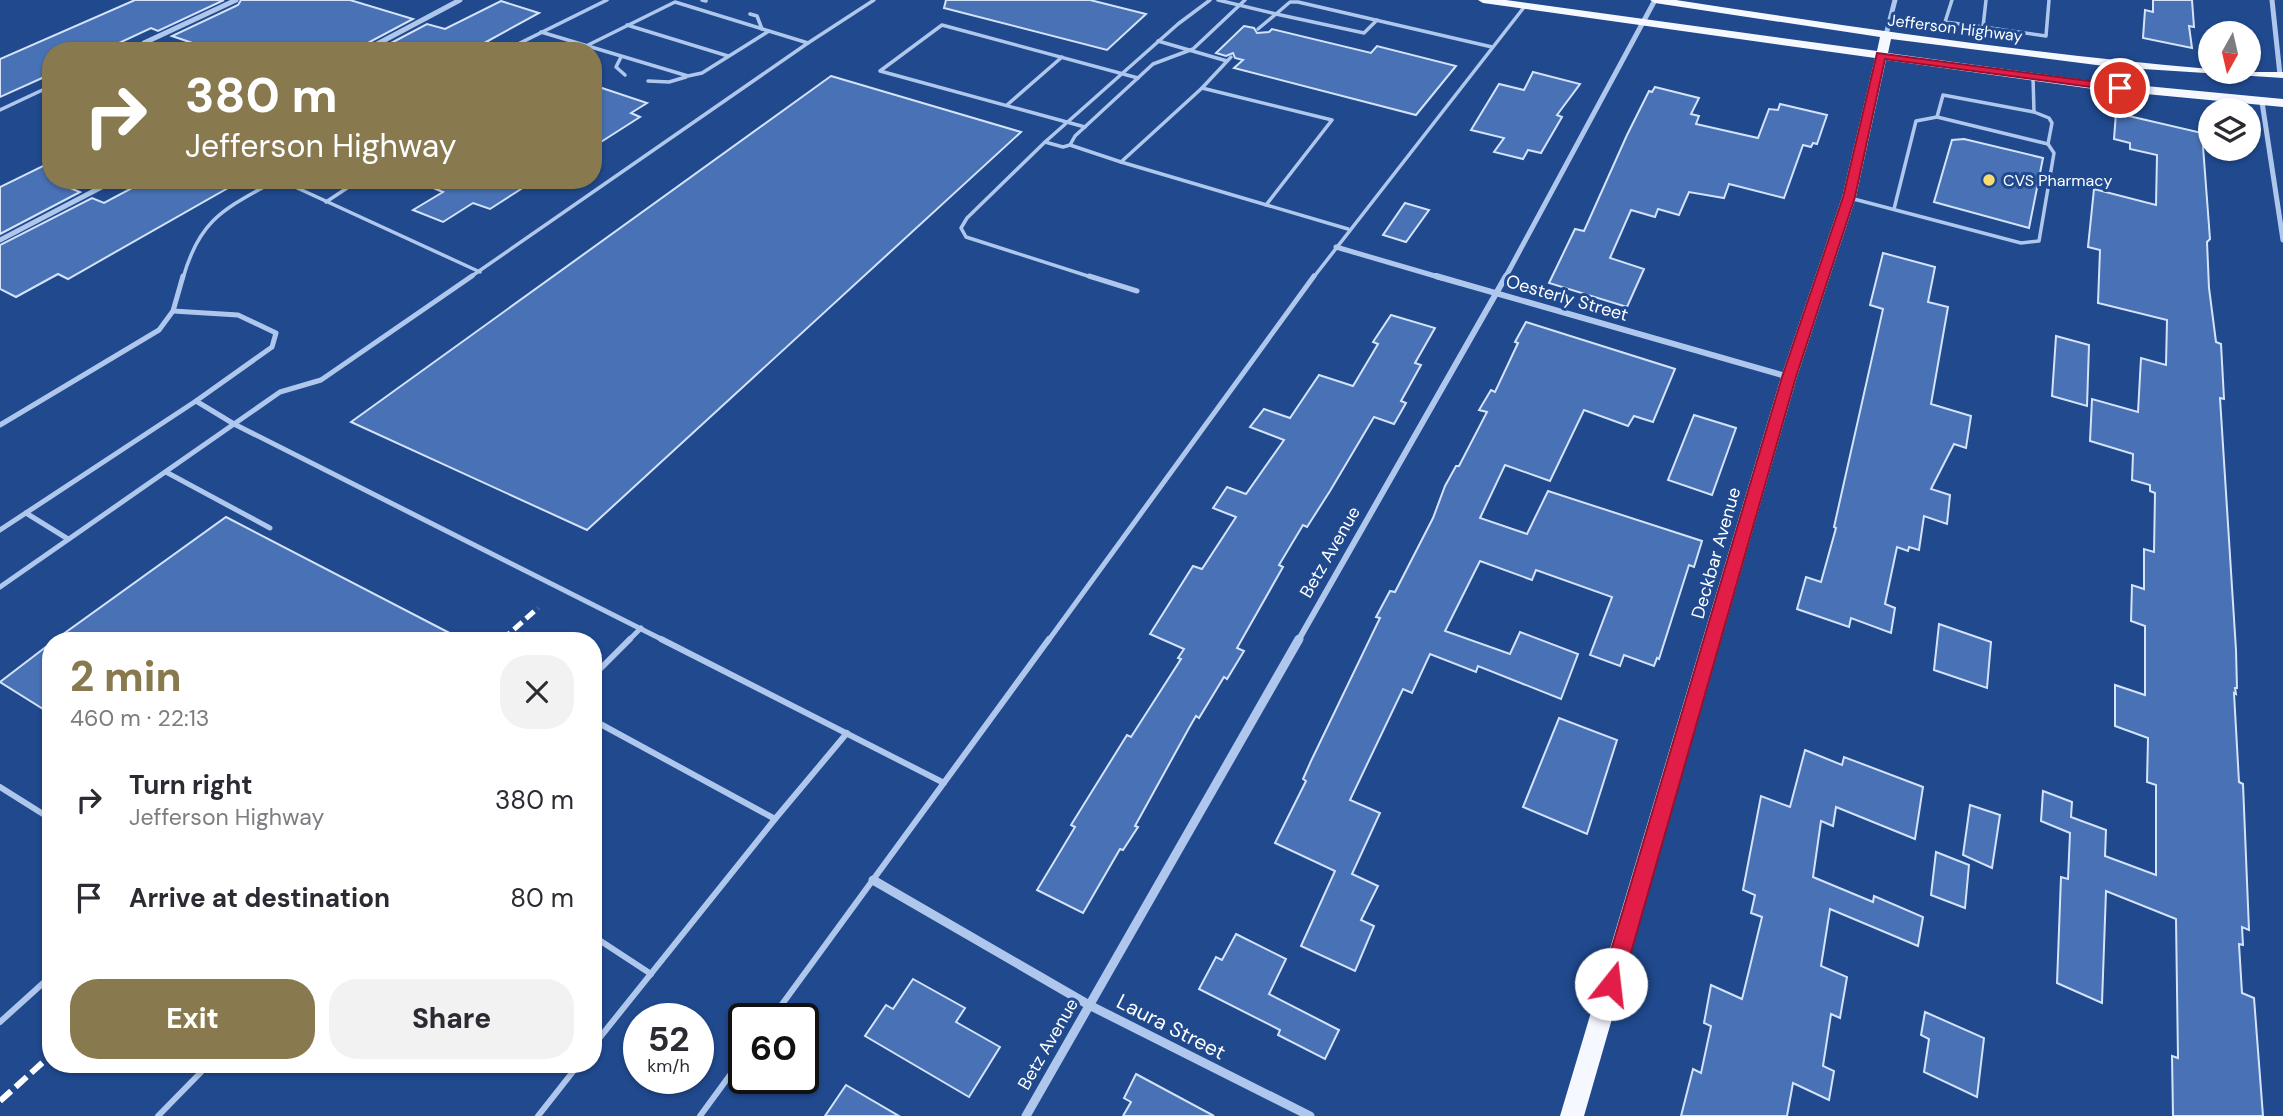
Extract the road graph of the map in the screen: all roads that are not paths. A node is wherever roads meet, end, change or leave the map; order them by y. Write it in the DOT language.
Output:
graph roads {
  1 [pos="236,0"];
  2 [pos="460,0"];
  3 [pos="607,0"];
  4 [pos="668,0"];
  5 [pos="874,0"];
  6 [pos="1210,0"];
  7 [pos="1218,0"];
  8 [pos="1245,0"];
  9 [pos="1483,0"];
  10 [pos="1655,0"];
  11 [pos="1895,0"];
  12 [pos="1952,0"];
  13 [pos="1986,0"];
  14 [pos="2049,0"];
  15 [pos="2272,0"];
  16 [pos="677,1"];
  17 [pos="1240,5"];
  18 [pos="1525,6"];
  19 [pos="750,13"];
  20 [pos="1276,14"];
  21 [pos="1377,20"];
  22 [pos="1645,22"];
  23 [pos="627,25"];
  24 [pos="1983,27"];
  25 [pos="762,29"];
  26 [pos="1258,29"];
  27 [pos="769,31"];
  28 [pos="541,32"];
  29 [pos="1886,35"];
  30 [pos="1158,41"];
  31 [pos="146,42"];
  32 [pos="381,42"];
  33 [pos="522,42"];
  34 [pos="572,42"];
  35 [pos="593,42"];
  36 [pos="808,43"];
  37 [pos="1492,47"];
  38 [pos="1193,50"];
  39 [pos="602,51"];
  40 [pos="728,56"];
  41 [pos="1880,56"];
  42 [pos="621,57"];
  43 [pos="1062,57"];
  44 [pos="1231,57"];
  45 [pos="1227,61"];
  46 [pos="2198,71"];
  47 [pos="1122,73"];
  48 [pos="2261,74"];
  49 [pos="625,75"];
  50 [pos="2281,75"];
  51 [pos="688,76"];
  52 [pos="2033,77"];
  53 [pos="1138,78"];
  54 [pos="648,81"];
  55 [pos="1202,88"];
  56 [pos="42,90"];
  57 [pos="2262,102"];
  58 [pos="2283,103"];
  59 [pos="1007,105"];
  60 [pos="0,110"];
  61 [pos="2034,112"];
  62 [pos="1937,117"];
  63 [pos="1068,122"];
  64 [pos="1085,127"];
  65 [pos="1045,142"];
  66 [pos="2048,144"];
  67 [pos="1070,145"];
  68 [pos="1121,162"];
  69 [pos="602,187"];
  70 [pos="98,189"];
  71 [pos="262,189"];
  72 [pos="298,189"];
  73 [pos="346,189"];
  74 [pos="599,189"];
  75 [pos="1849,197"];
  76 [pos="326,202"];
  77 [pos="1266,205"];
  78 [pos="1894,209"];
  79 [pos="1348,229"];
  80 [pos="0,240"];
  81 [pos="2283,240"];
  82 [pos="1336,247"];
  83 [pos="480,272"];
  84 [pos="1137,291"];
  85 [pos="1497,292"];
  86 [pos="173,311"];
  87 [pos="1789,377"];
  88 [pos="196,401"];
  89 [pos="234,424"];
  90 [pos="0,425"];
  91 [pos="166,471"];
  92 [pos="26,513"];
  93 [pos="2,527"];
  94 [pos="270,528"];
  95 [pos="68,539"];
  96 [pos="0,587"];
  97 [pos="640,628"];
  98 [pos="602,667"];
  99 [pos="602,725"];
  100 [pos="847,733"];
  101 [pos="944,783"];
  102 [pos="0,787"];
  103 [pos="42,813"];
  104 [pos="775,819"];
  105 [pos="873,880"];
  106 [pos="602,942"];
  107 [pos="651,974"];
  108 [pos="42,984"];
  109 [pos="783,1003"];
  110 [pos="1089,1005"];
  111 [pos="0,1022"];
  112 [pos="602,1035"];
  113 [pos="200,1073"];
  114 [pos="572,1073"];
  115 [pos="728,1078"];
  116 [pos="158,1116"];
  117 [pos="538,1116"];
  118 [pos="700,1116"];
  119 [pos="1026,1116"];
  120 [pos="1310,1116"];
  121 [pos="1572,1116"];
  1 -- 31 [label="street"];
  2 -- 32 [label="street"];
  3 -- 28 [label="lane"];
  4 -- 16 [label="lane"];
  5 -- 36 [label="lane"];
  6 -- 30 [label="lane"];
  7 -- 17 [label="lane"];
  8 -- 17 [label="lane"];
  9 -- 18 [label="main road"];
  10 -- 22 [label="street, Betz Avenue"];
  10 -- 29 [label="main road, Jefferson Highway"];
  11 -- 29 [label="street, Deckbar Avenue"];
  12 -- 24 [label="lane"];
  13 -- 24 [label="lane"];
  14 -- 24 [label="lane"];
  15 -- 50 [label="street"];
  16 -- 23 [label="lane"];
  16 -- 25 [label="lane"];
  17 -- 20 [label="lane"];
  17 -- 38 [label="lane"];
  18 -- 22 [label="main road"];
  18 -- 37 [label="lane"];
  19 -- 25 [label="lane"];
  20 -- 21 [label="lane"];
  20 -- 21 [label="lane"];
  20 -- 26 [label="lane"];
  21 -- 37 [label="lane"];
  22 -- 41 [label="main road"];
  22 -- 85 [label="street, Betz Avenue"];
  23 -- 35 [label="lane"];
  23 -- 40 [label="lane"];
  25 -- 27 [label="lane"];
  27 -- 36 [label="lane"];
  27 -- 40 [label="lane"];
  28 -- 33 [label="lane"];
  28 -- 34 [label="lane"];
  29 -- 41 [label="main road, Deckbar Avenue"];
  29 -- 46 [label="main road, Jefferson Highway"];
  30 -- 38 [label="lane"];
  30 -- 47 [label="lane"];
  36 -- 69 [label="lane"];
  37 -- 79 [label="lane"];
  38 -- 45 [label="lane"];
  38 -- 53 [label="lane"];
  39 -- 42 [label="lane"];
  40 -- 51 [label="lane"];
  41 -- 52 [label="main road"];
  41 -- 75 [label="main road, Deckbar Avenue"];
  42 -- 49 [label="lane"];
  42 -- 51 [label="lane"];
  43 -- 47 [label="lane"];
  43 -- 59 [label="lane"];
  43 -- 59 [label="lane"];
  44 -- 45 [label="lane"];
  45 -- 55 [label="lane"];
  47 -- 53 [label="lane"];
  47 -- 63 [label="lane"];
  48 -- 50 [label="main road, Jefferson Highway"];
  51 -- 54 [label="lane"];
  52 -- 57 [label="main road"];
  52 -- 61 [label="lane"];
  53 -- 64 [label="lane"];
  55 -- 68 [label="lane"];
  55 -- 77 [label="lane"];
  56 -- 60 [label="lane"];
  57 -- 58 [label="main road"];
  57 -- 81 [label="street"];
  59 -- 63 [label="lane"];
  61 -- 62 [label="lane"];
  61 -- 66 [label="lane"];
  62 -- 66 [label="lane"];
  62 -- 78 [label="lane"];
  63 -- 64 [label="lane"];
  63 -- 65 [label="lane"];
  64 -- 67 [label="lane"];
  65 -- 67 [label="lane"];
  65 -- 84 [label="lane"];
  66 -- 78 [label="lane"];
  67 -- 68 [label="lane"];
  68 -- 77 [label="lane"];
  70 -- 80 [label="street"];
  71 -- 86 [label="lane"];
  72 -- 76 [label="lane"];
  73 -- 76 [label="lane"];
  74 -- 83 [label="lane"];
  75 -- 78 [label="lane"];
  75 -- 87 [label="main road, Deckbar Avenue"];
  76 -- 83 [label="lane"];
  77 -- 79 [label="lane"];
  79 -- 82 [label="lane"];
  82 -- 85 [label="street, Oesterly Street"];
  82 -- 101 [label="lane"];
  83 -- 89 [label="lane"];
  85 -- 87 [label="street, Oesterly Street"];
  85 -- 110 [label="street, Betz Avenue"];
  86 -- 88 [label="lane"];
  86 -- 90 [label="lane"];
  87 -- 121 [label="main road, Deckbar Avenue"];
  88 -- 89 [label="lane"];
  88 -- 92 [label="lane"];
  89 -- 91 [label="lane"];
  89 -- 97 [label="lane"];
  91 -- 94 [label="lane"];
  91 -- 95 [label="lane"];
  92 -- 93 [label="lane"];
  92 -- 95 [label="lane"];
  95 -- 96 [label="lane"];
  97 -- 98 [label="lane"];
  97 -- 100 [label="lane"];
  99 -- 104 [label="lane"];
  100 -- 101 [label="lane"];
  100 -- 104 [label="lane"];
  101 -- 105 [label="lane"];
  102 -- 103 [label="lane"];
  104 -- 107 [label="lane"];
  105 -- 109 [label="lane"];
  105 -- 110 [label="street, Laura Street"];
  106 -- 107 [label="lane"];
  107 -- 112 [label="lane"];
  108 -- 111 [label="lane"];
  110 -- 119 [label="street, Betz Avenue"];
  110 -- 120 [label="street, Laura Street"];
  113 -- 116 [label="lane"];
  114 -- 117 [label="lane"];
  115 -- 118 [label="lane"];
}
